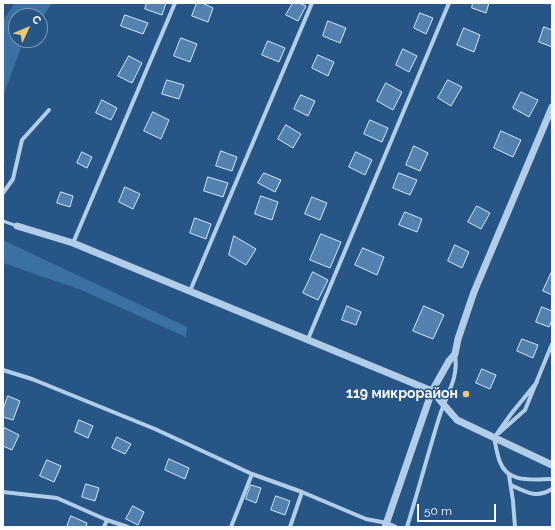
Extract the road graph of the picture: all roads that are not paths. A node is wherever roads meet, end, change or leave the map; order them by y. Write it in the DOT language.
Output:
graph roads {
  1 [pos="175,3"];
  2 [pos="312,3"];
  3 [pos="449,3"];
  4 [pos="552,107"];
  5 [pos="49,110"];
  6 [pos="3,193"];
  7 [pos="3,222"];
  8 [pos="17,226"];
  9 [pos="73,243"];
  10 [pos="190,291"];
  11 [pos="308,339"];
  12 [pos="552,344"];
  13 [pos="455,354"];
  14 [pos="3,370"];
  15 [pos="537,382"];
  16 [pos="432,391"];
  17 [pos="444,403"];
  18 [pos="494,438"];
  19 [pos="552,465"];
  20 [pos="252,474"];
  21 [pos="509,475"];
  22 [pos="552,479"];
  23 [pos="511,485"];
  24 [pos="552,489"];
  25 [pos="3,492"];
  26 [pos="302,492"];
  27 [pos="107,520"];
  28 [pos="386,525"];
  29 [pos="104,527"];
  30 [pos="128,527"];
  31 [pos="231,527"];
  32 [pos="290,527"];
  33 [pos="396,527"];
  34 [pos="407,527"];
  35 [pos="514,527"];
  1 -- 9 [label="street"];
  2 -- 10 [label="street"];
  3 -- 11 [label="street"];
  4 -- 13 [label="street"];
  5 -- 6 [label="street"];
  7 -- 8 [label="lane"];
  8 -- 9 [label="street"];
  9 -- 10 [label="street"];
  10 -- 11 [label="street"];
  11 -- 16 [label="street"];
  12 -- 15 [label="street"];
  13 -- 16 [label="street"];
  13 -- 17 [label="street"];
  14 -- 20 [label="street"];
  15 -- 18 [label="street"];
  15 -- 18 [label="street"];
  16 -- 17 [label="street"];
  16 -- 28 [label="street"];
  17 -- 18 [label="street"];
  17 -- 34 [label="street"];
  18 -- 19 [label="street"];
  18 -- 21 [label="street"];
  20 -- 26 [label="street"];
  20 -- 31 [label="street"];
  21 -- 22 [label="street"];
  21 -- 23 [label="street"];
  23 -- 24 [label="street"];
  23 -- 35 [label="street"];
  25 -- 27 [label="street"];
  26 -- 28 [label="street"];
  26 -- 32 [label="street"];
  27 -- 29 [label="street"];
  27 -- 30 [label="street"];
  28 -- 33 [label="street"];
}
